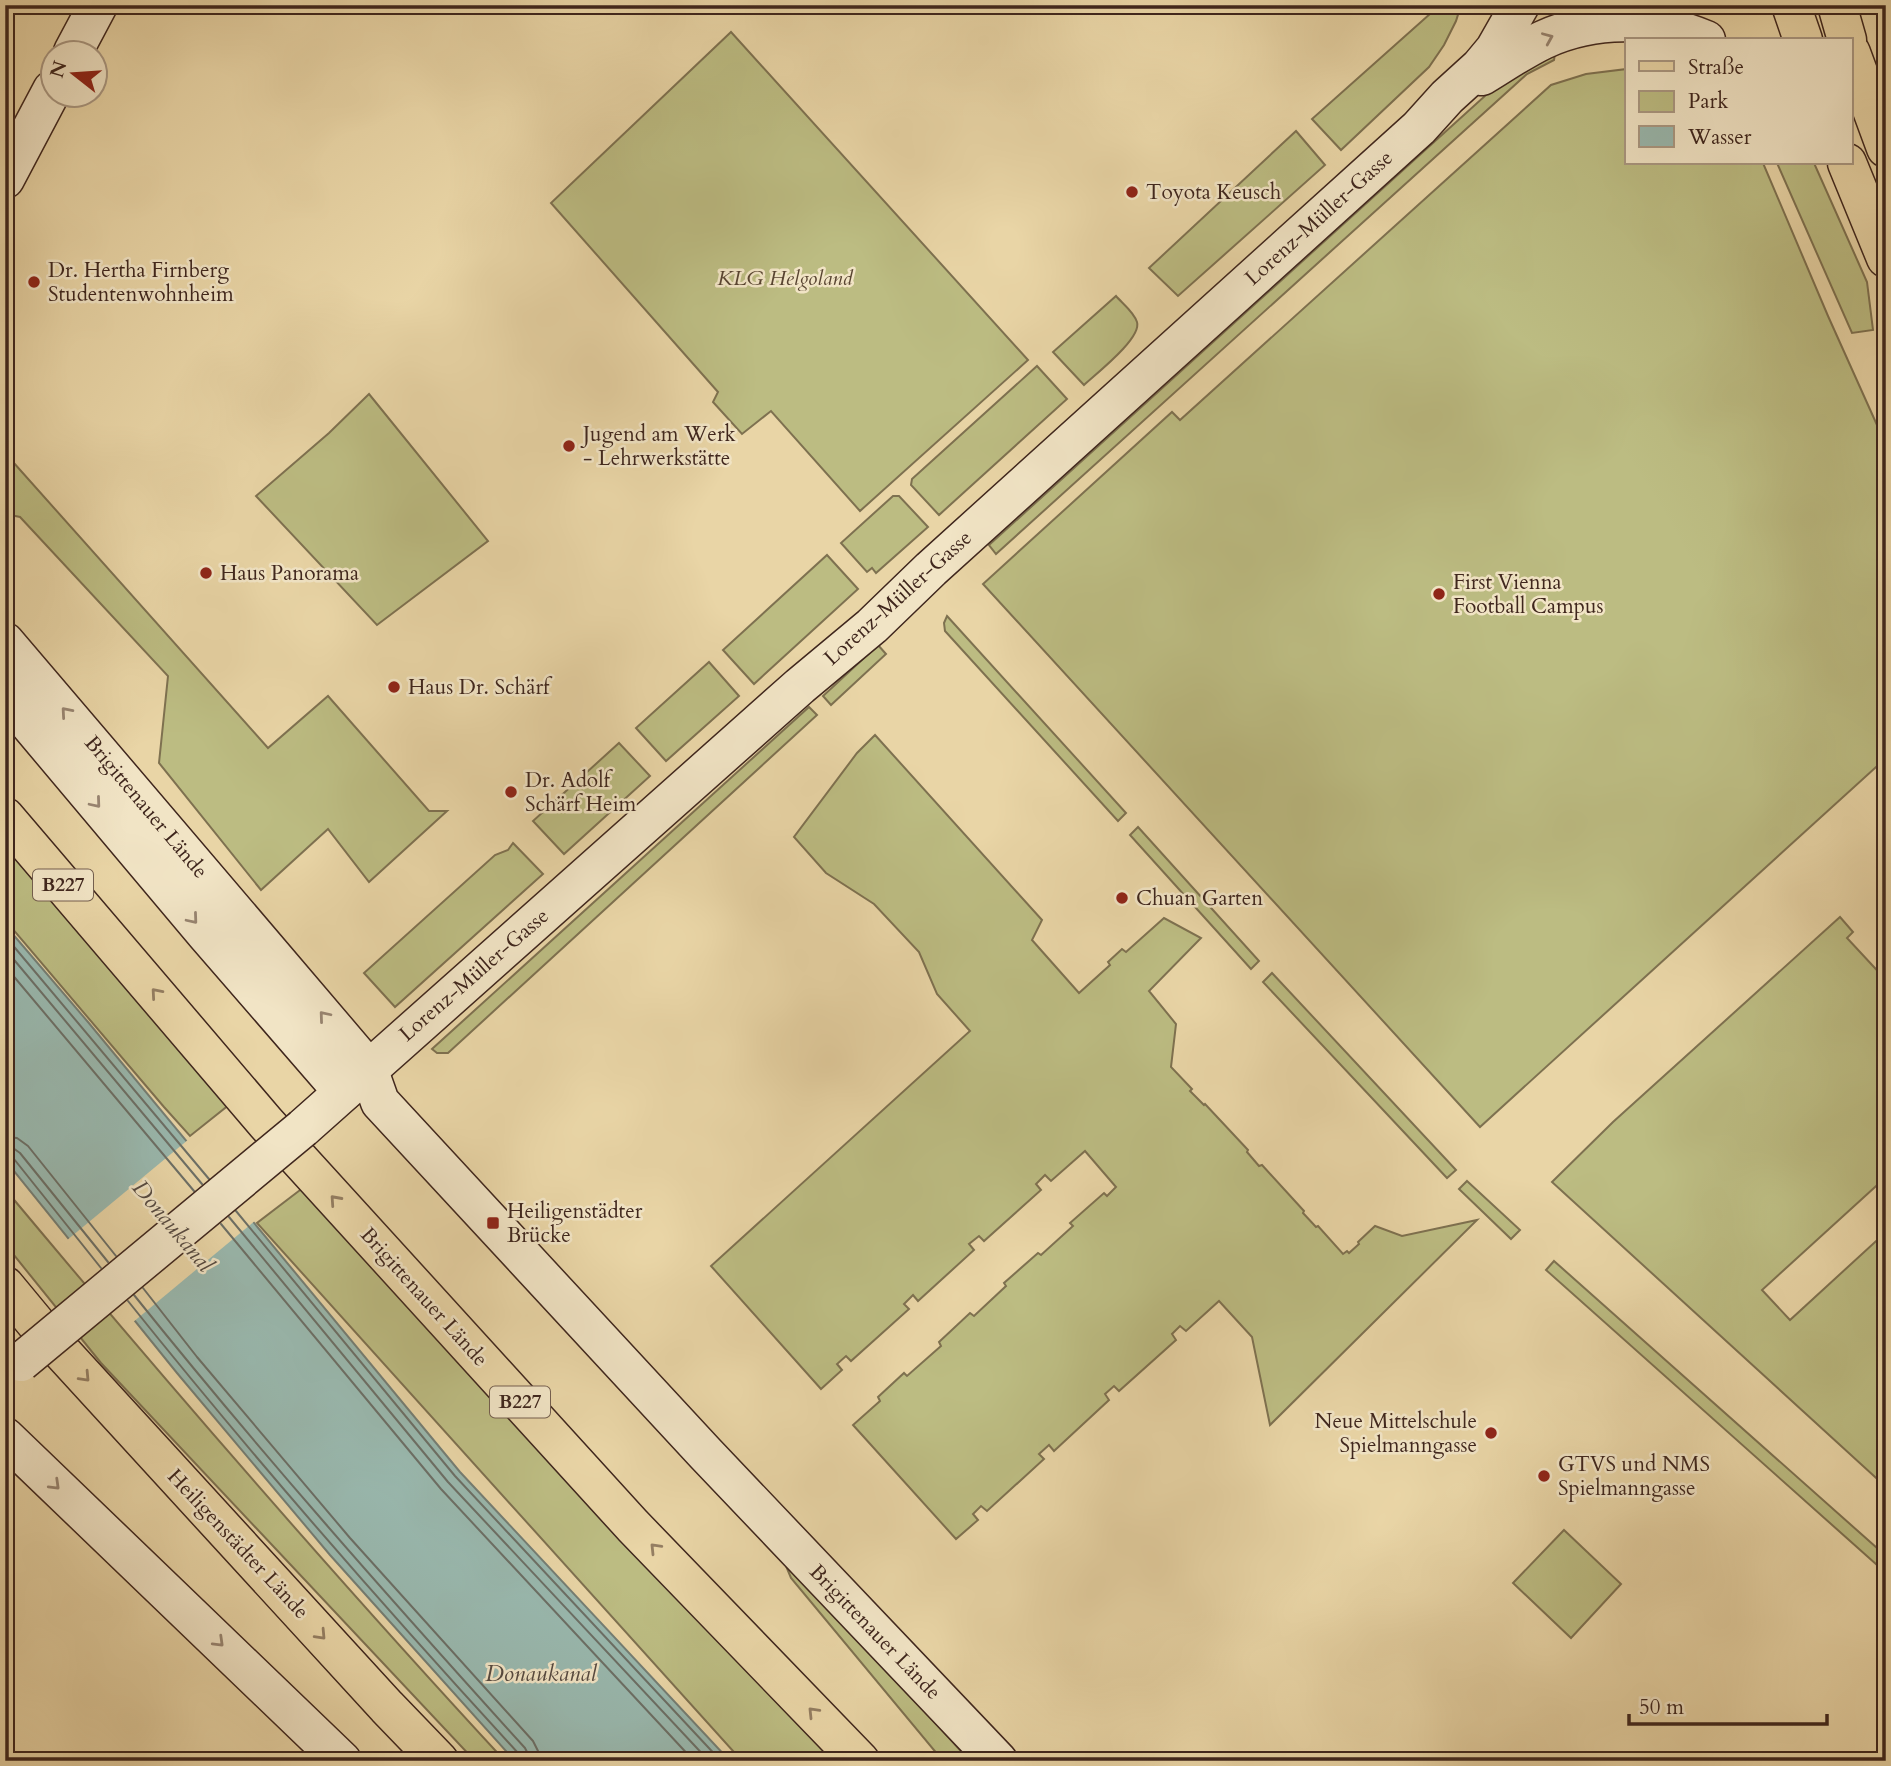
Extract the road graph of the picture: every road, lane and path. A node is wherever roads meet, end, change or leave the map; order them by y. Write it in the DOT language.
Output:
graph roads {
  1 [pos="98,5"];
  2 [pos="1496,5"];
  3 [pos="1520,5"];
  4 [pos="1791,5"];
  5 [pos="1837,5"];
  6 [pos="80,38"];
  7 [pos="1700,38"];
  8 [pos="1802,38"];
  9 [pos="1846,38"];
  10 [pos="1853,58"];
  11 [pos="1447,97"];
  12 [pos="42,108"];
  13 [pos="1886,148"];
  14 [pos="1847,164"];
  15 [pos="5,179"];
  16 [pos="1886,258"];
  17 [pos="5,642"];
  18 [pos="5,695"];
  19 [pos="5,817"];
  20 [pos="364,1088"];
  21 [pos="5,1286"];
  22 [pos="12,1371"];
  23 [pos="5,1437"];
  24 [pos="342,1761"];
  25 [pos="439,1761"];
  26 [pos="860,1761"];
  27 [pos="999,1761"];
  1 -- 6 [label="main road"];
  2 -- 11 [label="main road, Lorenz-Müller-Gasse"];
  3 -- 11 [label="main road, Lorenz-Müller-Gasse"];
  4 -- 8 [label="main road"];
  5 -- 9 [label="main road"];
  11 -- 7 [label="main road, one-way"];
  10 -- 13 [label="main road"];
  11 -- 20 [label="main road, Lorenz-Müller-Gasse"];
  12 -- 15 [label="main road"];
  14 -- 16 [label="main road"];
  20 -- 17 [label="main road, Brigittenauer Lände, one-way"];
  18 -- 20 [label="main road, Brigittenauer Lände, one-way"];
  26 -- 19 [label="main road, Brigittenauer Lände / B227, one-way"];
  20 -- 22 [label="main road, bridge"];
  20 -- 27 [label="main road, Brigittenauer Lände"];
  21 -- 25 [label="main road, Heiligenstädter Lände, one-way"];
  23 -- 24 [label="main road, one-way"];
}
